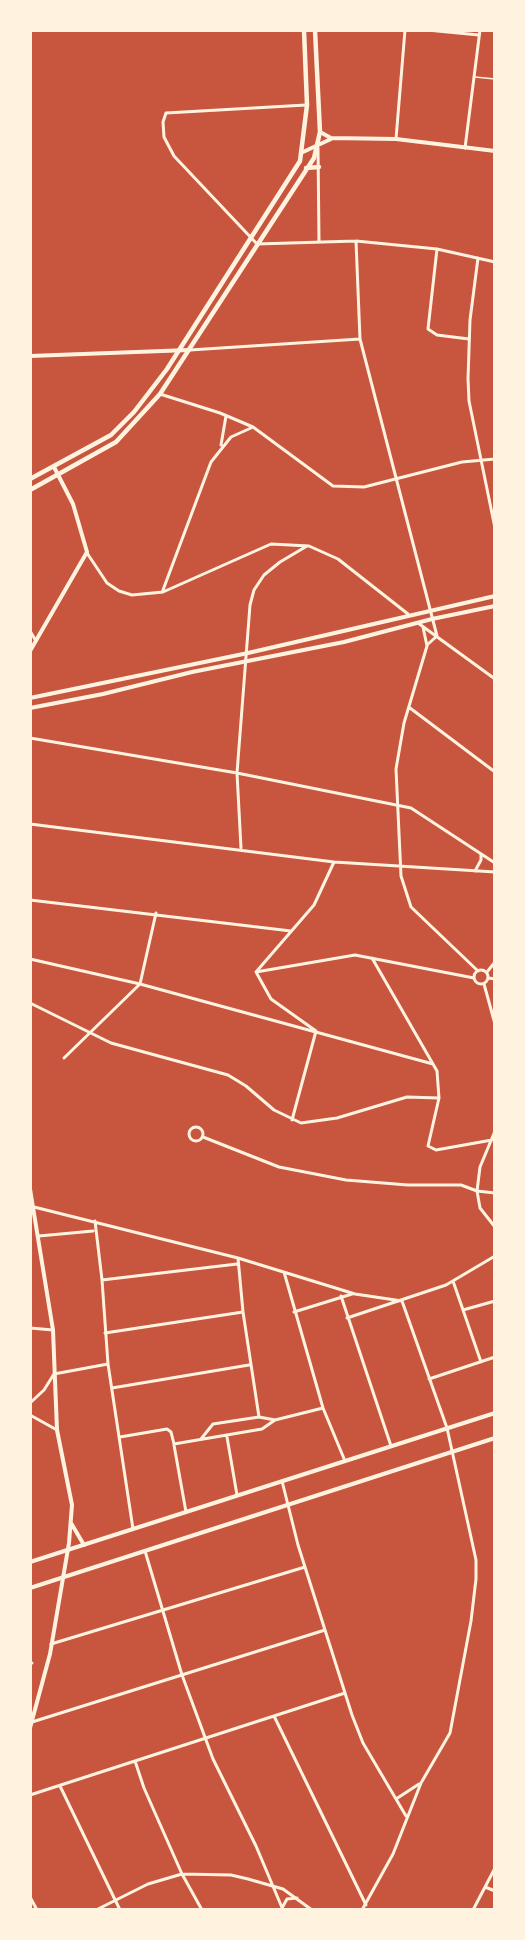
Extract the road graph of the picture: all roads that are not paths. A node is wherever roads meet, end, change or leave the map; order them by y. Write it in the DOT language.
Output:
graph roads {
  1 [pos="304,30"];
  2 [pos="315,30"];
  3 [pos="405,30"];
  4 [pos="427,30"];
  5 [pos="480,32"];
  6 [pos="474,77"];
  7 [pos="495,79"];
  8 [pos="307,105"];
  9 [pos="320,132"];
  10 [pos="332,138"];
  11 [pos="396,139"];
  12 [pos="318,147"];
  13 [pos="465,148"];
  14 [pos="495,151"];
  15 [pos="303,152"];
  16 [pos="319,167"];
  17 [pos="306,168"];
  18 [pos="251,238"];
  19 [pos="319,241"];
  20 [pos="356,241"];
  21 [pos="257,244"];
  22 [pos="437,249"];
  23 [pos="478,258"];
  24 [pos="495,262"];
  25 [pos="360,339"];
  26 [pos="469,339"];
  27 [pos="178,350"];
  28 [pos="190,350"];
  29 [pos="30,356"];
  30 [pos="160,394"];
  31 [pos="226,415"];
  32 [pos="253,427"];
  33 [pos="221,446"];
  34 [pos="495,459"];
  35 [pos="480,460"];
  36 [pos="54,466"];
  37 [pos="59,474"];
  38 [pos="30,479"];
  39 [pos="396,480"];
  40 [pos="30,490"];
  41 [pos="495,528"];
  42 [pos="309,546"];
  43 [pos="87,552"];
  44 [pos="163,592"];
  45 [pos="495,596"];
  46 [pos="495,606"];
  47 [pos="430,609"];
  48 [pos="408,614"];
  49 [pos="432,619"];
  50 [pos="418,623"];
  51 [pos="423,627"];
  52 [pos="30,631"];
  53 [pos="437,636"];
  54 [pos="36,641"];
  55 [pos="427,646"];
  56 [pos="30,651"];
  57 [pos="248,653"];
  58 [pos="246,663"];
  59 [pos="495,679"];
  60 [pos="30,698"];
  61 [pos="410,707"];
  62 [pos="30,708"];
  63 [pos="30,738"];
  64 [pos="495,772"];
  65 [pos="237,773"];
  66 [pos="397,805"];
  67 [pos="30,824"];
  68 [pos="241,849"];
  69 [pos="480,853"];
  70 [pos="334,862"];
  71 [pos="495,863"];
  72 [pos="400,865"];
  73 [pos="475,871"];
  74 [pos="495,872"];
  75 [pos="30,900"];
  76 [pos="156,913"];
  77 [pos="291,931"];
  78 [pos="372,957"];
  79 [pos="30,959"];
  80 [pos="495,962"];
  81 [pos="478,970"];
  82 [pos="256,972"];
  83 [pos="486,972"];
  84 [pos="474,978"];
  85 [pos="489,978"];
  86 [pos="495,979"];
  87 [pos="140,984"];
  88 [pos="484,984"];
  89 [pos="30,1003"];
  90 [pos="495,1024"];
  91 [pos="316,1031"];
  92 [pos="91,1034"];
  93 [pos="64,1058"];
  94 [pos="433,1064"];
  95 [pos="439,1098"];
  96 [pos="292,1120"];
  97 [pos="495,1131"];
  98 [pos="203,1137"];
  99 [pos="492,1140"];
  100 [pos="30,1190"];
  101 [pos="477,1191"];
  102 [pos="495,1193"];
  103 [pos="34,1207"];
  104 [pos="95,1221"];
  105 [pos="495,1227"];
  106 [pos="94,1231"];
  107 [pos="39,1236"];
  108 [pos="495,1256"];
  109 [pos="238,1258"];
  110 [pos="237,1264"];
  111 [pos="284,1272"];
  112 [pos="102,1280"];
  113 [pos="453,1281"];
  114 [pos="355,1294"];
  115 [pos="341,1296"];
  116 [pos="402,1301"];
  117 [pos="495,1301"];
  118 [pos="463,1310"];
  119 [pos="243,1312"];
  120 [pos="294,1312"];
  121 [pos="347,1318"];
  122 [pos="30,1328"];
  123 [pos="53,1330"];
  124 [pos="105,1333"];
  125 [pos="495,1357"];
  126 [pos="481,1362"];
  127 [pos="108,1364"];
  128 [pos="250,1365"];
  129 [pos="54,1374"];
  130 [pos="429,1379"];
  131 [pos="112,1388"];
  132 [pos="30,1403"];
  133 [pos="323,1408"];
  134 [pos="495,1413"];
  135 [pos="30,1415"];
  136 [pos="259,1417"];
  137 [pos="275,1420"];
  138 [pos="447,1428"];
  139 [pos="57,1430"];
  140 [pos="120,1437"];
  141 [pos="227,1437"];
  142 [pos="495,1438"];
  143 [pos="201,1439"];
  144 [pos="174,1444"];
  145 [pos="391,1446"];
  146 [pos="453,1451"];
  147 [pos="345,1461"];
  148 [pos="282,1481"];
  149 [pos="237,1497"];
  150 [pos="289,1506"];
  151 [pos="186,1514"];
  152 [pos="71,1523"];
  153 [pos="133,1528"];
  154 [pos="84,1546"];
  155 [pos="145,1551"];
  156 [pos="66,1553"];
  157 [pos="30,1562"];
  158 [pos="305,1567"];
  159 [pos="63,1578"];
  160 [pos="30,1588"];
  161 [pos="164,1612"];
  162 [pos="325,1630"];
  163 [pos="51,1644"];
  164 [pos="182,1675"];
  165 [pos="345,1693"];
  166 [pos="274,1716"];
  167 [pos="32,1722"];
  168 [pos="30,1728"];
  169 [pos="204,1736"];
  170 [pos="135,1761"];
  171 [pos="421,1783"];
  172 [pos="60,1786"];
  173 [pos="30,1795"];
  174 [pos="396,1799"];
  175 [pos="406,1816"];
  176 [pos="495,1868"];
  177 [pos="182,1874"];
  178 [pos="274,1887"];
  179 [pos="485,1887"];
  180 [pos="495,1891"];
  181 [pos="30,1897"];
  182 [pos="299,1898"];
  183 [pos="114,1900"];
  184 [pos="366,1905"];
  185 [pos="282,1909"];
  186 [pos="37,1910"];
  187 [pos="96,1910"];
  188 [pos="120,1910"];
  189 [pos="201,1910"];
  190 [pos="312,1910"];
  191 [pos="362,1910"];
  192 [pos="473,1910"];
  1 -- 8 [label="main road"];
  2 -- 9 [label="main road"];
  3 -- 11 [label="street"];
  4 -- 5 [label="street"];
  5 -- 6 [label="street"];
  6 -- 7 [label="lane"];
  6 -- 13 [label="street"];
  8 -- 15 [label="main road"];
  8 -- 18 [label="street"];
  9 -- 10 [label="main road"];
  9 -- 12 [label="main road"];
  10 -- 11 [label="main road"];
  10 -- 12 [label="main road"];
  11 -- 13 [label="main road"];
  12 -- 15 [label="main road"];
  12 -- 16 [label="street"];
  12 -- 17 [label="main road"];
  13 -- 14 [label="main road"];
  15 -- 18 [label="main road"];
  16 -- 17 [label="main road"];
  16 -- 19 [label="street"];
  17 -- 21 [label="main road"];
  18 -- 21 [label="street"];
  18 -- 27 [label="main road"];
  19 -- 20 [label="street"];
  19 -- 21 [label="street"];
  20 -- 22 [label="street"];
  20 -- 25 [label="street"];
  21 -- 28 [label="main road"];
  22 -- 23 [label="street"];
  22 -- 26 [label="street"];
  23 -- 24 [label="street"];
  23 -- 26 [label="street"];
  25 -- 28 [label="street"];
  25 -- 39 [label="street"];
  26 -- 35 [label="street"];
  27 -- 28 [label="main road"];
  27 -- 29 [label="main road"];
  27 -- 36 [label="main road"];
  28 -- 30 [label="main road"];
  30 -- 31 [label="street"];
  30 -- 37 [label="main road"];
  31 -- 32 [label="street"];
  31 -- 33 [label="street"];
  32 -- 33 [label="street"];
  32 -- 39 [label="street"];
  33 -- 44 [label="street"];
  34 -- 35 [label="street"];
  35 -- 39 [label="street"];
  35 -- 41 [label="street"];
  36 -- 37 [label="main road"];
  36 -- 38 [label="main road"];
  37 -- 40 [label="main road"];
  37 -- 43 [label="main road"];
  39 -- 47 [label="street"];
  42 -- 44 [label="street"];
  42 -- 48 [label="street"];
  42 -- 57 [label="street"];
  43 -- 44 [label="street"];
  43 -- 54 [label="main road"];
  45 -- 47 [label="main road"];
  46 -- 49 [label="main road"];
  47 -- 48 [label="main road"];
  47 -- 49 [label="street"];
  48 -- 57 [label="main road"];
  49 -- 50 [label="main road"];
  49 -- 53 [label="street"];
  50 -- 51 [label="street"];
  50 -- 58 [label="main road"];
  51 -- 53 [label="street"];
  51 -- 55 [label="street"];
  52 -- 54 [label="street"];
  53 -- 55 [label="street"];
  53 -- 59 [label="street"];
  54 -- 56 [label="main road"];
  55 -- 61 [label="street"];
  57 -- 58 [label="street"];
  57 -- 60 [label="main road"];
  58 -- 62 [label="main road"];
  58 -- 65 [label="street"];
  61 -- 64 [label="street"];
  61 -- 66 [label="street"];
  63 -- 65 [label="street"];
  65 -- 66 [label="street"];
  65 -- 68 [label="street"];
  66 -- 69 [label="street"];
  66 -- 72 [label="street"];
  67 -- 68 [label="street"];
  68 -- 70 [label="street"];
  69 -- 71 [label="street"];
  69 -- 73 [label="street"];
  70 -- 72 [label="street"];
  70 -- 77 [label="street"];
  72 -- 73 [label="street"];
  72 -- 81 [label="street"];
  73 -- 74 [label="street"];
  75 -- 76 [label="street"];
  76 -- 77 [label="street"];
  76 -- 87 [label="street"];
  77 -- 82 [label="street"];
  78 -- 82 [label="street"];
  78 -- 84 [label="street"];
  78 -- 94 [label="street"];
  79 -- 87 [label="street"];
  80 -- 83 [label="street"];
  81 -- 83 [label="street"];
  81 -- 84 [label="street"];
  82 -- 91 [label="street"];
  83 -- 85 [label="street"];
  84 -- 88 [label="street"];
  85 -- 86 [label="street"];
  85 -- 88 [label="street"];
  87 -- 91 [label="street"];
  87 -- 92 [label="street"];
  88 -- 90 [label="street"];
  89 -- 92 [label="street"];
  91 -- 94 [label="street"];
  91 -- 96 [label="street"];
  92 -- 93 [label="street"];
  92 -- 96 [label="street"];
  94 -- 95 [label="street"];
  95 -- 96 [label="street"];
  95 -- 99 [label="street"];
  97 -- 99 [label="street"];
  98 -- 98 [label="street"];
  98 -- 101 [label="street"];
  99 -- 101 [label="street"];
  100 -- 103 [label="main road"];
  101 -- 102 [label="street"];
  101 -- 105 [label="street"];
  103 -- 104 [label="street"];
  103 -- 107 [label="main road"];
  104 -- 106 [label="street"];
  104 -- 109 [label="street"];
  106 -- 107 [label="street"];
  106 -- 112 [label="street"];
  107 -- 123 [label="main road"];
  108 -- 113 [label="street"];
  109 -- 110 [label="street"];
  109 -- 111 [label="street"];
  110 -- 112 [label="street"];
  110 -- 119 [label="street"];
  111 -- 114 [label="street"];
  111 -- 120 [label="street"];
  112 -- 124 [label="street"];
  113 -- 116 [label="street"];
  113 -- 118 [label="street"];
  114 -- 115 [label="street"];
  114 -- 116 [label="street"];
  115 -- 120 [label="street"];
  115 -- 121 [label="street"];
  116 -- 121 [label="street"];
  116 -- 130 [label="street"];
  117 -- 118 [label="street"];
  118 -- 126 [label="street"];
  119 -- 124 [label="street"];
  119 -- 128 [label="street"];
  120 -- 133 [label="street"];
  121 -- 145 [label="street"];
  122 -- 123 [label="street"];
  123 -- 129 [label="main road"];
  124 -- 127 [label="street"];
  125 -- 126 [label="street"];
  126 -- 130 [label="street"];
  127 -- 129 [label="street"];
  127 -- 131 [label="street"];
  128 -- 131 [label="street"];
  128 -- 136 [label="street"];
  129 -- 132 [label="street"];
  129 -- 139 [label="main road"];
  130 -- 138 [label="street"];
  131 -- 140 [label="street"];
  133 -- 137 [label="street"];
  133 -- 147 [label="street"];
  134 -- 138 [label="main road"];
  135 -- 139 [label="street"];
  136 -- 137 [label="street"];
  136 -- 143 [label="street"];
  137 -- 141 [label="street"];
  138 -- 145 [label="main road"];
  138 -- 146 [label="street"];
  139 -- 152 [label="main road"];
  140 -- 144 [label="street"];
  140 -- 153 [label="street"];
  141 -- 143 [label="street"];
  141 -- 149 [label="street"];
  142 -- 146 [label="main road"];
  143 -- 144 [label="street"];
  144 -- 151 [label="street"];
  145 -- 147 [label="main road"];
  146 -- 150 [label="main road"];
  146 -- 171 [label="street"];
  147 -- 148 [label="main road"];
  148 -- 149 [label="main road"];
  148 -- 150 [label="street"];
  149 -- 151 [label="main road"];
  150 -- 155 [label="main road"];
  150 -- 158 [label="street"];
  151 -- 153 [label="main road"];
  152 -- 154 [label="main road"];
  152 -- 156 [label="main road"];
  153 -- 154 [label="main road"];
  154 -- 156 [label="main road"];
  155 -- 159 [label="main road"];
  155 -- 161 [label="street"];
  156 -- 157 [label="main road"];
  156 -- 159 [label="main road"];
  158 -- 161 [label="street"];
  158 -- 162 [label="street"];
  159 -- 160 [label="main road"];
  159 -- 163 [label="main road"];
  161 -- 163 [label="street"];
  161 -- 164 [label="street"];
  162 -- 164 [label="street"];
  162 -- 165 [label="street"];
  163 -- 167 [label="main road"];
  164 -- 167 [label="street"];
  164 -- 169 [label="street"];
  165 -- 166 [label="street"];
  165 -- 174 [label="street"];
  166 -- 169 [label="street"];
  166 -- 184 [label="street"];
  167 -- 168 [label="main road"];
  169 -- 170 [label="street"];
  169 -- 178 [label="street"];
  170 -- 172 [label="street"];
  170 -- 177 [label="street"];
  171 -- 174 [label="street"];
  171 -- 175 [label="street"];
  172 -- 173 [label="street"];
  172 -- 183 [label="street"];
  174 -- 175 [label="street"];
  175 -- 184 [label="street"];
  176 -- 179 [label="street"];
  177 -- 178 [label="street"];
  177 -- 183 [label="street"];
  177 -- 189 [label="street"];
  178 -- 182 [label="street"];
  178 -- 185 [label="street"];
  179 -- 180 [label="street"];
  179 -- 192 [label="street"];
  181 -- 186 [label="street"];
  182 -- 185 [label="street"];
  182 -- 190 [label="street"];
  183 -- 187 [label="street"];
  183 -- 188 [label="street"];
  184 -- 191 [label="street"];
}
